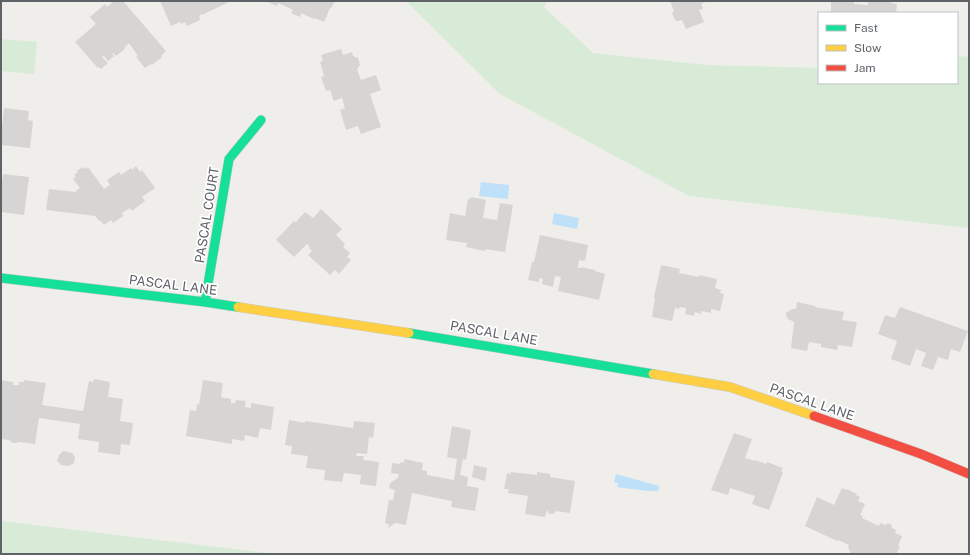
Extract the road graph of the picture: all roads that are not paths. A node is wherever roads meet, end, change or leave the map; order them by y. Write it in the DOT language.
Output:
graph roads {
  1 [pos="261,120"];
  2 [pos="1,278"];
  3 [pos="205,302"];
  4 [pos="969,474"];
  1 -- 3 [label="street, PASCAL COURT"];
  2 -- 3 [label="street, PASCAL LANE"];
  3 -- 4 [label="street, PASCAL LANE"];
}
